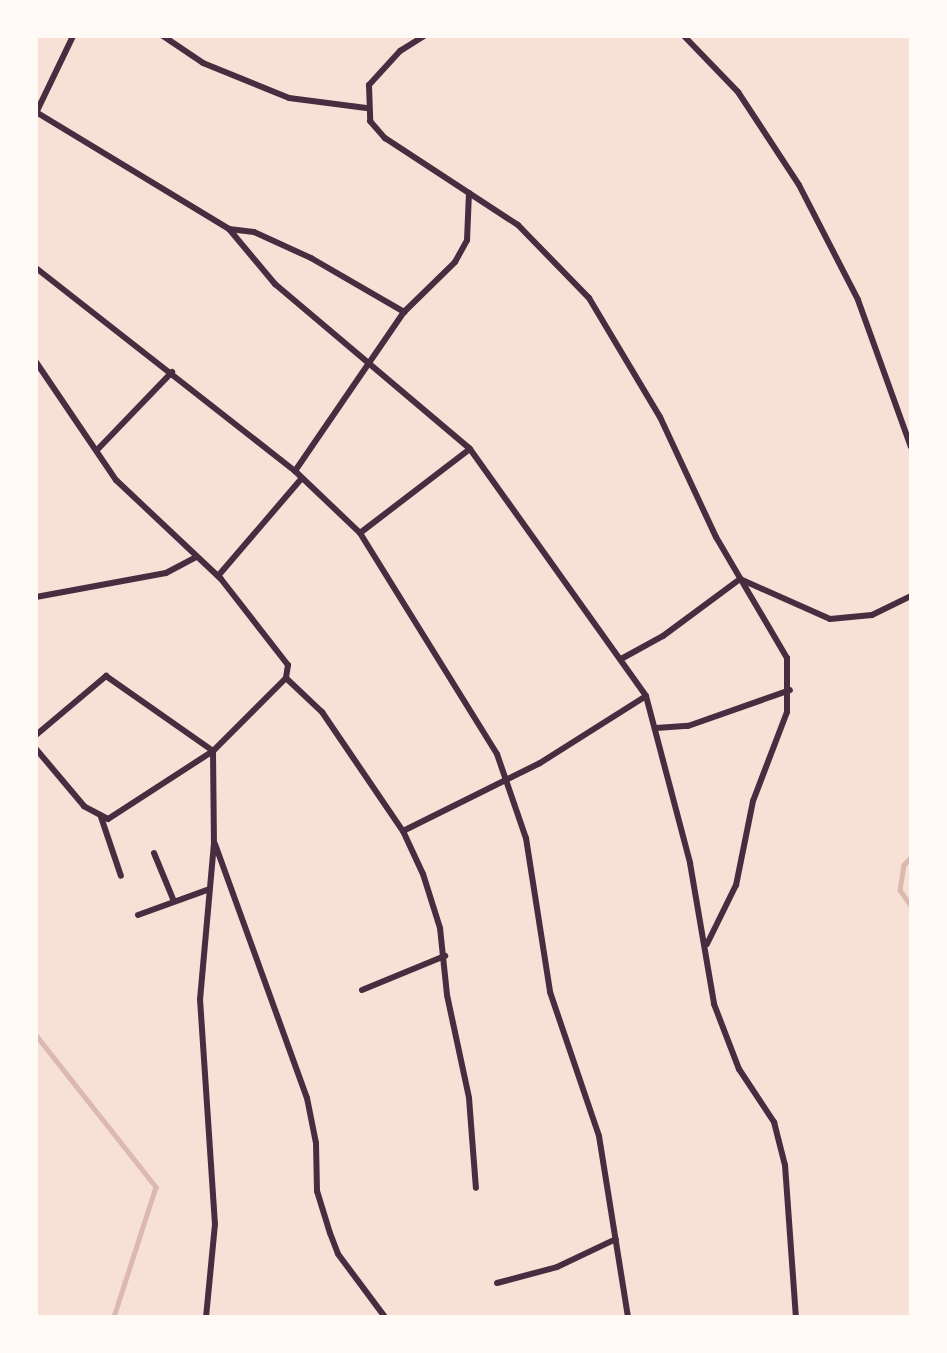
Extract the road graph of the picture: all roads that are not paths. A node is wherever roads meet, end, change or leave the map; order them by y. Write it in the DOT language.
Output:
graph roads {
  1 [pos="73,36"];
  2 [pos="163,36"];
  3 [pos="424,36"];
  4 [pos="684,36"];
  5 [pos="366,108"];
  6 [pos="36,112"];
  7 [pos="469,193"];
  8 [pos="229,229"];
  9 [pos="36,268"];
  10 [pos="404,312"];
  11 [pos="36,362"];
  12 [pos="368,363"];
  13 [pos="171,372"];
  14 [pos="911,447"];
  15 [pos="98,449"];
  16 [pos="470,449"];
  17 [pos="295,471"];
  18 [pos="302,478"];
  19 [pos="360,533"];
  20 [pos="196,557"];
  21 [pos="218,576"];
  22 [pos="740,579"];
  23 [pos="911,596"];
  24 [pos="36,597"];
  25 [pos="621,659"];
  26 [pos="286,678"];
  27 [pos="790,690"];
  28 [pos="646,696"];
  29 [pos="656,728"];
  30 [pos="36,735"];
  31 [pos="36,749"];
  32 [pos="213,751"];
  33 [pos="507,778"];
  34 [pos="101,817"];
  35 [pos="403,831"];
  36 [pos="214,843"];
  37 [pos="154,853"];
  38 [pos="121,876"];
  39 [pos="207,890"];
  40 [pos="173,899"];
  41 [pos="138,915"];
  42 [pos="707,945"];
  43 [pos="445,956"];
  44 [pos="362,990"];
  45 [pos="476,1188"];
  46 [pos="616,1239"];
  47 [pos="497,1283"];
  48 [pos="206,1317"];
  49 [pos="386,1317"];
  50 [pos="628,1317"];
  51 [pos="796,1317"];
  1 -- 6 [label="street"];
  2 -- 5 [label="street"];
  3 -- 5 [label="street"];
  4 -- 14 [label="street"];
  5 -- 7 [label="street"];
  6 -- 8 [label="street"];
  7 -- 10 [label="street"];
  7 -- 22 [label="street"];
  8 -- 10 [label="street"];
  8 -- 12 [label="street"];
  9 -- 13 [label="street"];
  10 -- 12 [label="street"];
  11 -- 15 [label="street"];
  12 -- 16 [label="street"];
  12 -- 17 [label="street"];
  13 -- 15 [label="street"];
  13 -- 17 [label="street"];
  15 -- 20 [label="street"];
  16 -- 19 [label="street"];
  16 -- 25 [label="street"];
  17 -- 18 [label="street"];
  18 -- 19 [label="street"];
  18 -- 21 [label="street"];
  19 -- 33 [label="street"];
  20 -- 21 [label="street"];
  20 -- 24 [label="street"];
  21 -- 26 [label="street"];
  22 -- 23 [label="street"];
  22 -- 25 [label="street"];
  22 -- 27 [label="street"];
  25 -- 28 [label="street"];
  26 -- 32 [label="street"];
  26 -- 35 [label="street"];
  27 -- 29 [label="street"];
  27 -- 42 [label="street"];
  28 -- 29 [label="street"];
  28 -- 33 [label="street"];
  29 -- 42 [label="street"];
  30 -- 32 [label="street"];
  31 -- 34 [label="street"];
  32 -- 34 [label="street"];
  32 -- 36 [label="street"];
  33 -- 35 [label="street"];
  33 -- 46 [label="street"];
  34 -- 38 [label="street"];
  35 -- 43 [label="street"];
  36 -- 39 [label="street"];
  36 -- 49 [label="street"];
  37 -- 40 [label="street"];
  39 -- 40 [label="street"];
  39 -- 48 [label="street"];
  40 -- 41 [label="street"];
  42 -- 51 [label="street"];
  43 -- 44 [label="street"];
  43 -- 45 [label="street"];
  46 -- 47 [label="street"];
  46 -- 50 [label="street"];
}
